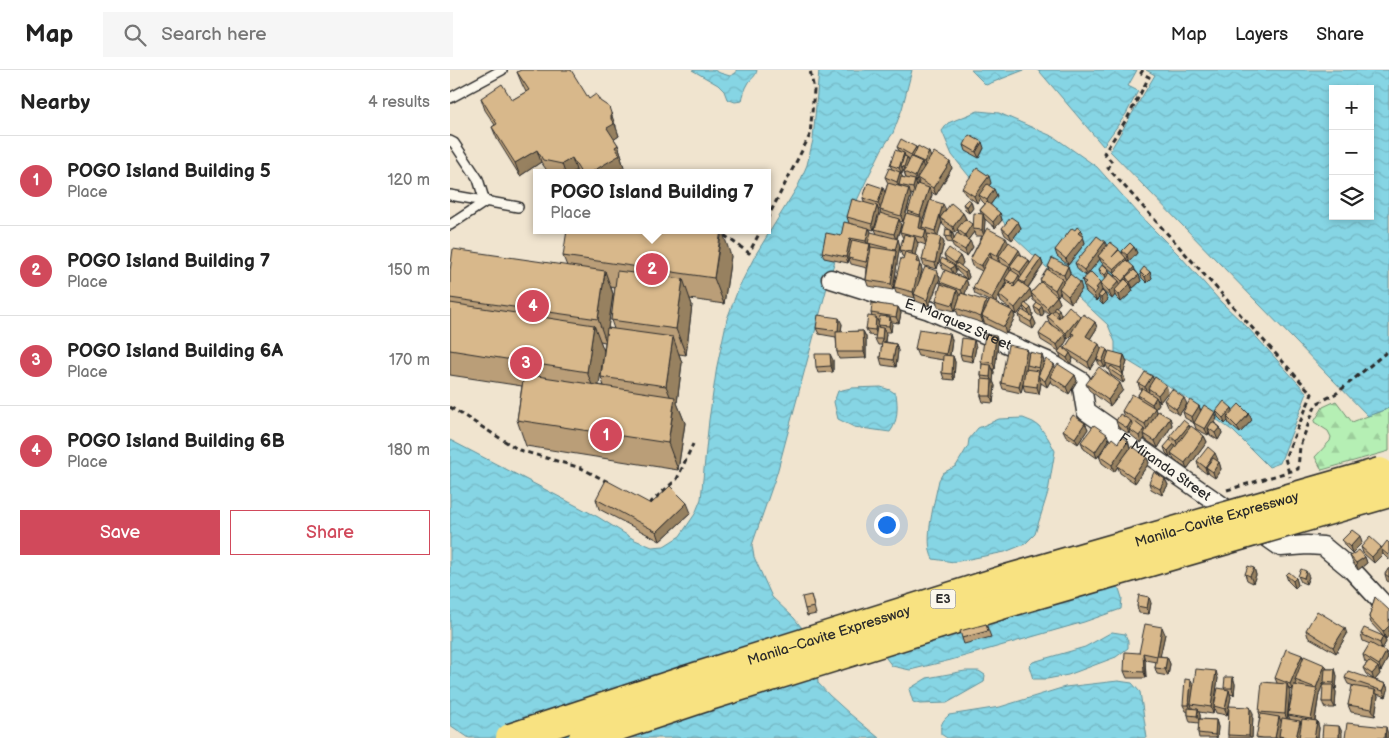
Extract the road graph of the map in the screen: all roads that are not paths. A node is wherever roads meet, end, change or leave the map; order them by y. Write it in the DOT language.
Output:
graph roads {
  1 [pos="502,70"];
  2 [pos="450,98"];
  3 [pos="450,141"];
  4 [pos="450,195"];
  5 [pos="485,202"];
  6 [pos="518,207"];
  7 [pos="450,225"];
  8 [pos="831,279"];
  9 [pos="1086,411"];
  10 [pos="1385,482"];
  11 [pos="1389,610"];
  12 [pos="510,738"];
  13 [pos="583,738"];
  1 -- 2 [label="lane"];
  3 -- 5 [label="lane"];
  4 -- 5 [label="lane"];
  5 -- 6 [label="lane"];
  5 -- 7 [label="lane"];
  8 -- 9 [label="street, E. Marquez Street"];
  9 -- 11 [label="street, F. Miranda Street"];
  10 -- 12 [label="highway, Manila–Cavite Expressway / E3, bridge"];
  10 -- 13 [label="highway, Manila–Cavite Expressway / E3, bridge"];
}
